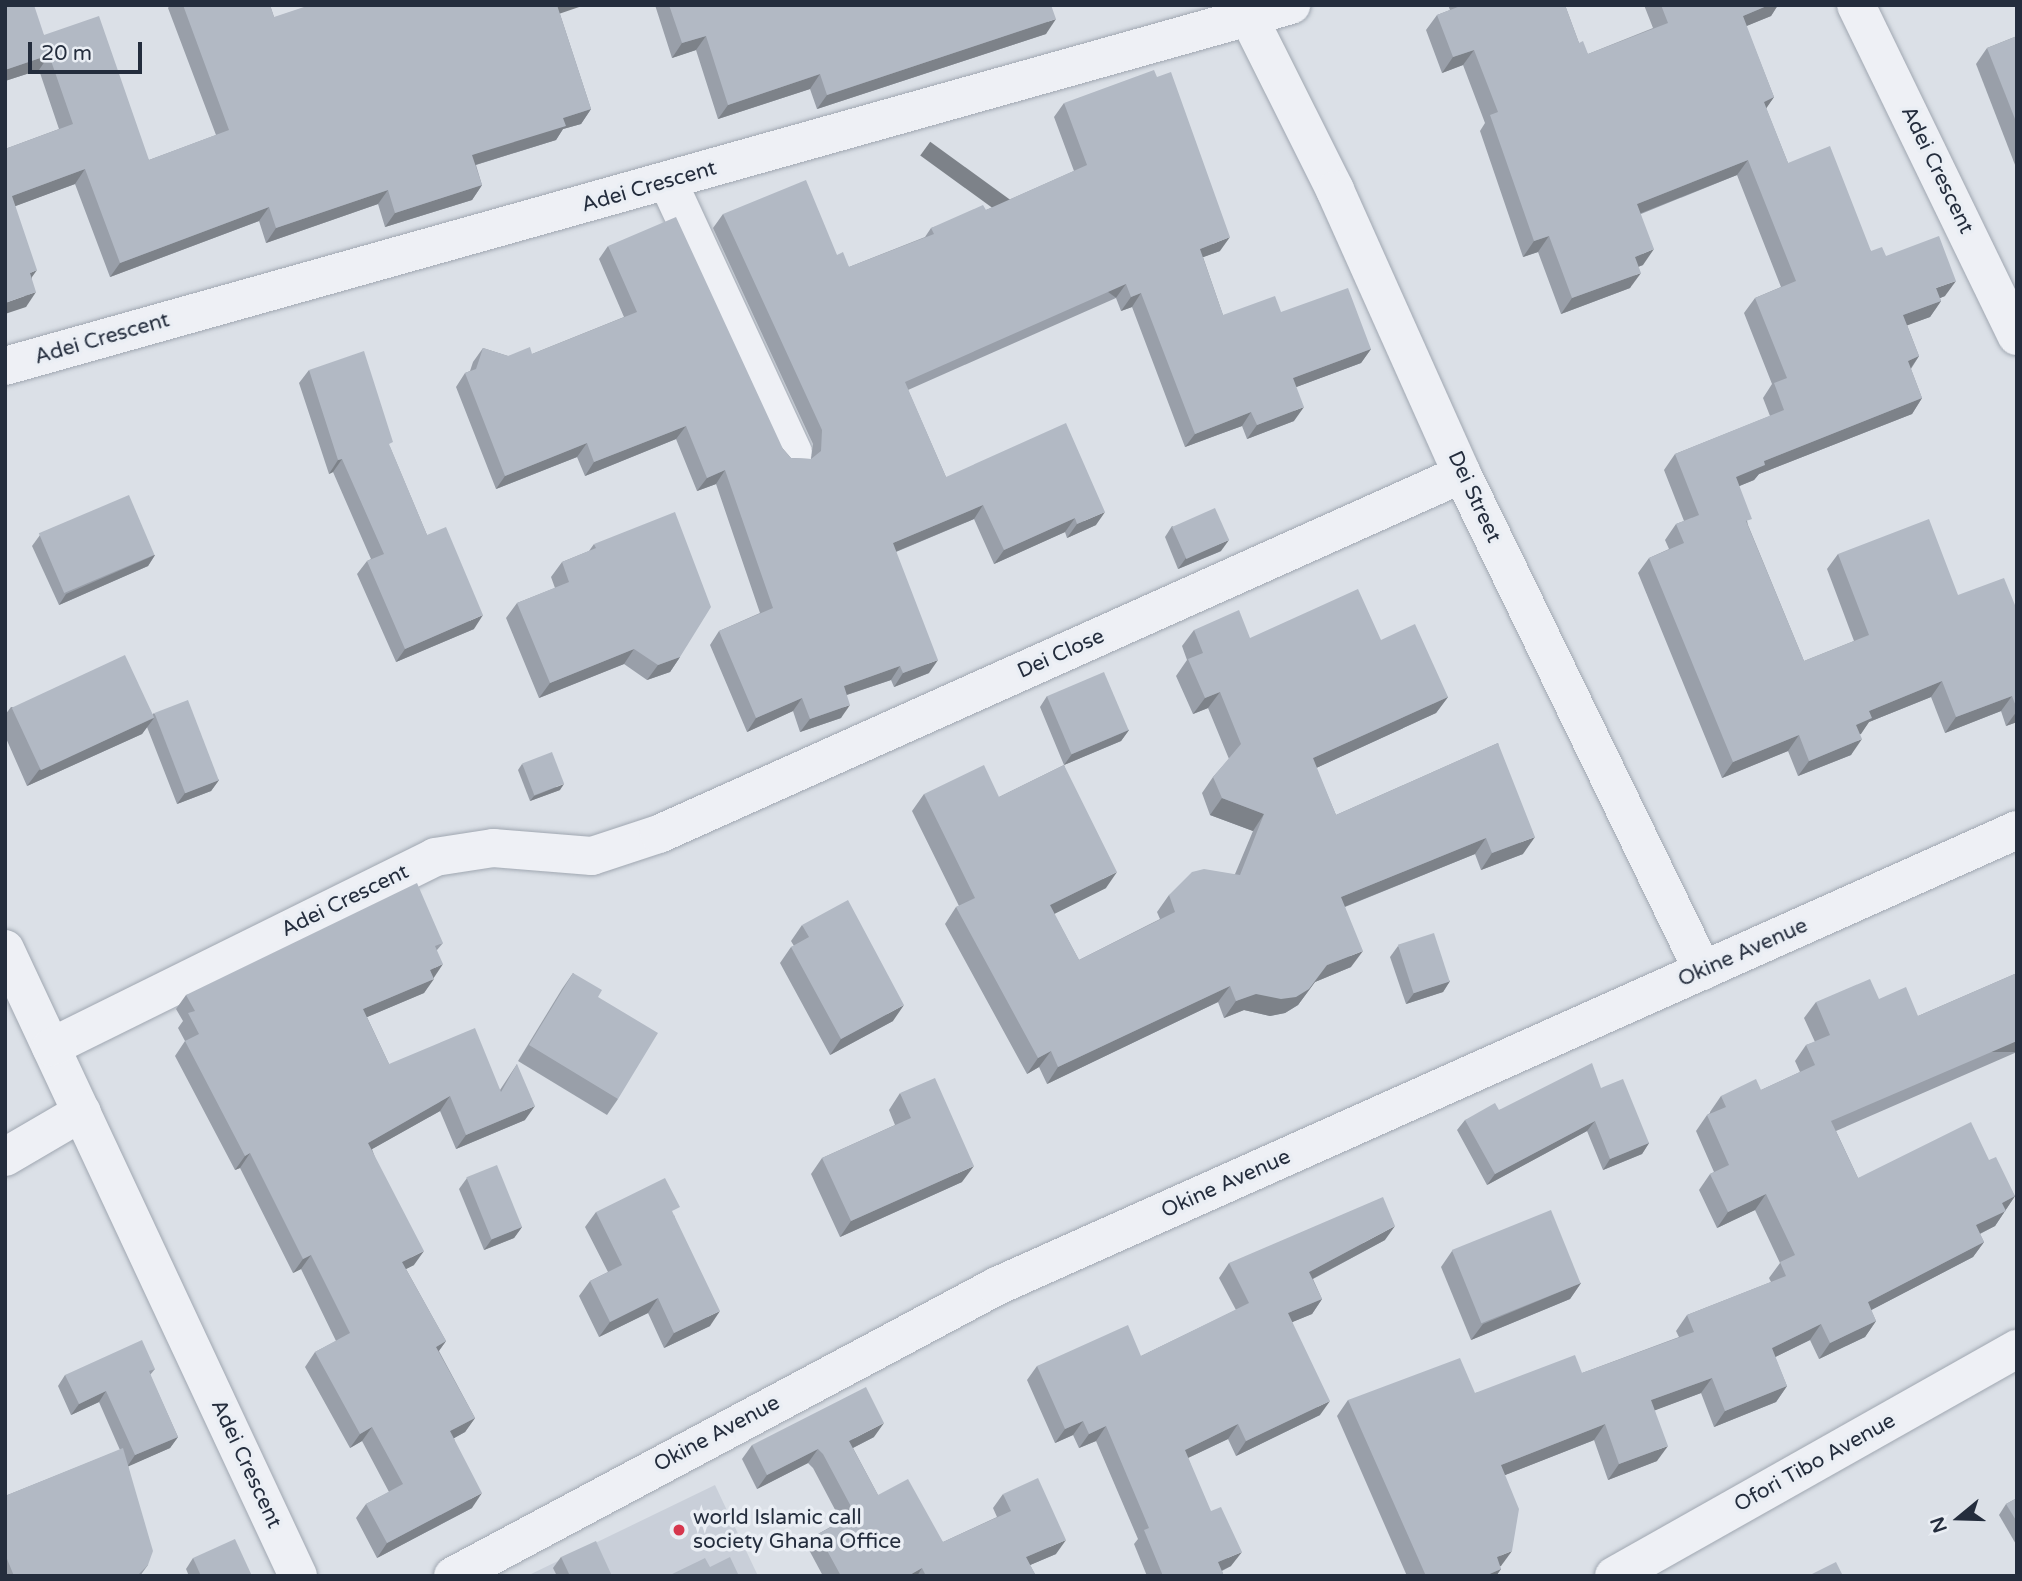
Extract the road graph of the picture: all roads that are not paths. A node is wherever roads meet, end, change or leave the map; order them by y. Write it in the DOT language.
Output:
graph roads {
  1 [pos="1291,5"];
  2 [pos="1856,5"];
  3 [pos="1250,20"];
  4 [pos="668,182"];
  5 [pos="2017,336"];
  6 [pos="5,366"];
  7 [pos="793,453"];
  8 [pos="1462,474"];
  9 [pos="2017,830"];
  10 [pos="659,834"];
  11 [pos="5,949"];
  12 [pos="1703,971"];
  13 [pos="51,1047"];
  14 [pos="82,1112"];
  15 [pos="5,1157"];
  16 [pos="2017,1349"];
  17 [pos="298,1576"];
  18 [pos="453,1576"];
  19 [pos="1614,1576"];
  1 -- 3 [label="street, Adei Crescent"];
  2 -- 5 [label="street, Adei Crescent"];
  3 -- 4 [label="street, Adei Crescent"];
  3 -- 8 [label="street, Dei Street"];
  4 -- 6 [label="street, Adei Crescent"];
  4 -- 7 [label="street"];
  8 -- 10 [label="street, Dei Close"];
  8 -- 12 [label="street, Dei Street"];
  9 -- 12 [label="street, Okine Avenue"];
  10 -- 13 [label="street, Adei Crescent"];
  11 -- 13 [label="street, Adei Crescent"];
  12 -- 18 [label="street, Okine Avenue"];
  13 -- 14 [label="street, Adei Crescent"];
  14 -- 15 [label="street"];
  14 -- 17 [label="street, Adei Crescent"];
  16 -- 19 [label="street, Ofori Tibo Avenue"];
}
